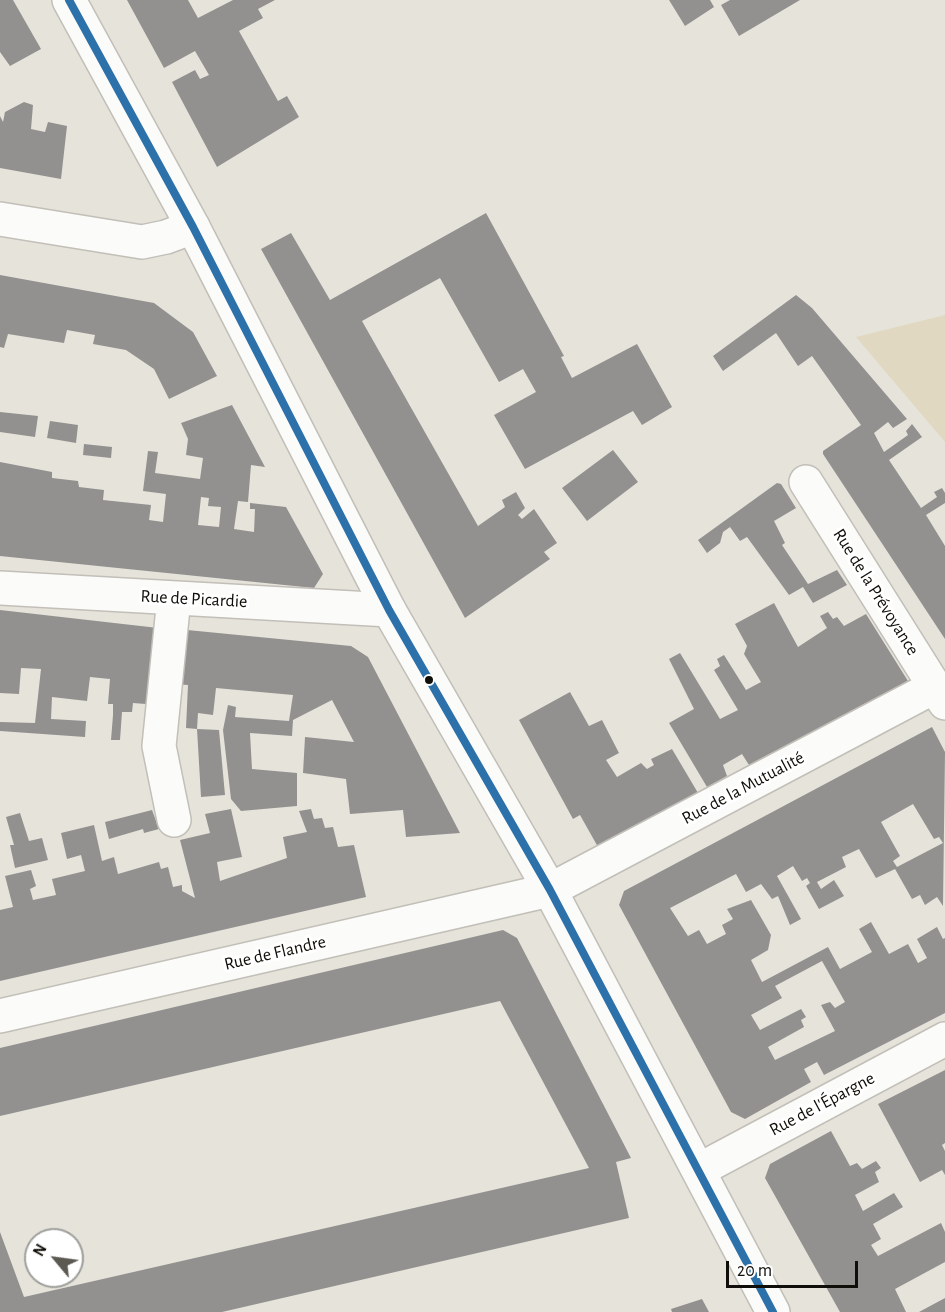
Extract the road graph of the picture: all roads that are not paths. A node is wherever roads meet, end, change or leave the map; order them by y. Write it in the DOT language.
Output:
graph roads {
  1 [pos="69,0"];
  2 [pos="0,219"];
  3 [pos="193,227"];
  4 [pos="806,482"];
  5 [pos="0,588"];
  6 [pos="174,598"];
  7 [pos="389,610"];
  8 [pos="940,695"];
  9 [pos="174,820"];
  10 [pos="550,890"];
  11 [pos="0,1016"];
  12 [pos="945,1039"];
  13 [pos="699,1170"];
  14 [pos="773,1312"];
  1 -- 3 [label="street"];
  2 -- 3 [label="street"];
  3 -- 7 [label="street"];
  4 -- 8 [label="street, Rue de la Prévoyance"];
  5 -- 6 [label="street, Rue de Picardie"];
  6 -- 7 [label="street, Rue de Picardie"];
  6 -- 9 [label="street"];
  7 -- 10 [label="street"];
  8 -- 10 [label="street, Rue de la Mutualité"];
  10 -- 11 [label="street, Rue de Flandre"];
  10 -- 13 [label="street"];
  12 -- 13 [label="street, Rue de l'Épargne"];
  13 -- 14 [label="street"];
}
